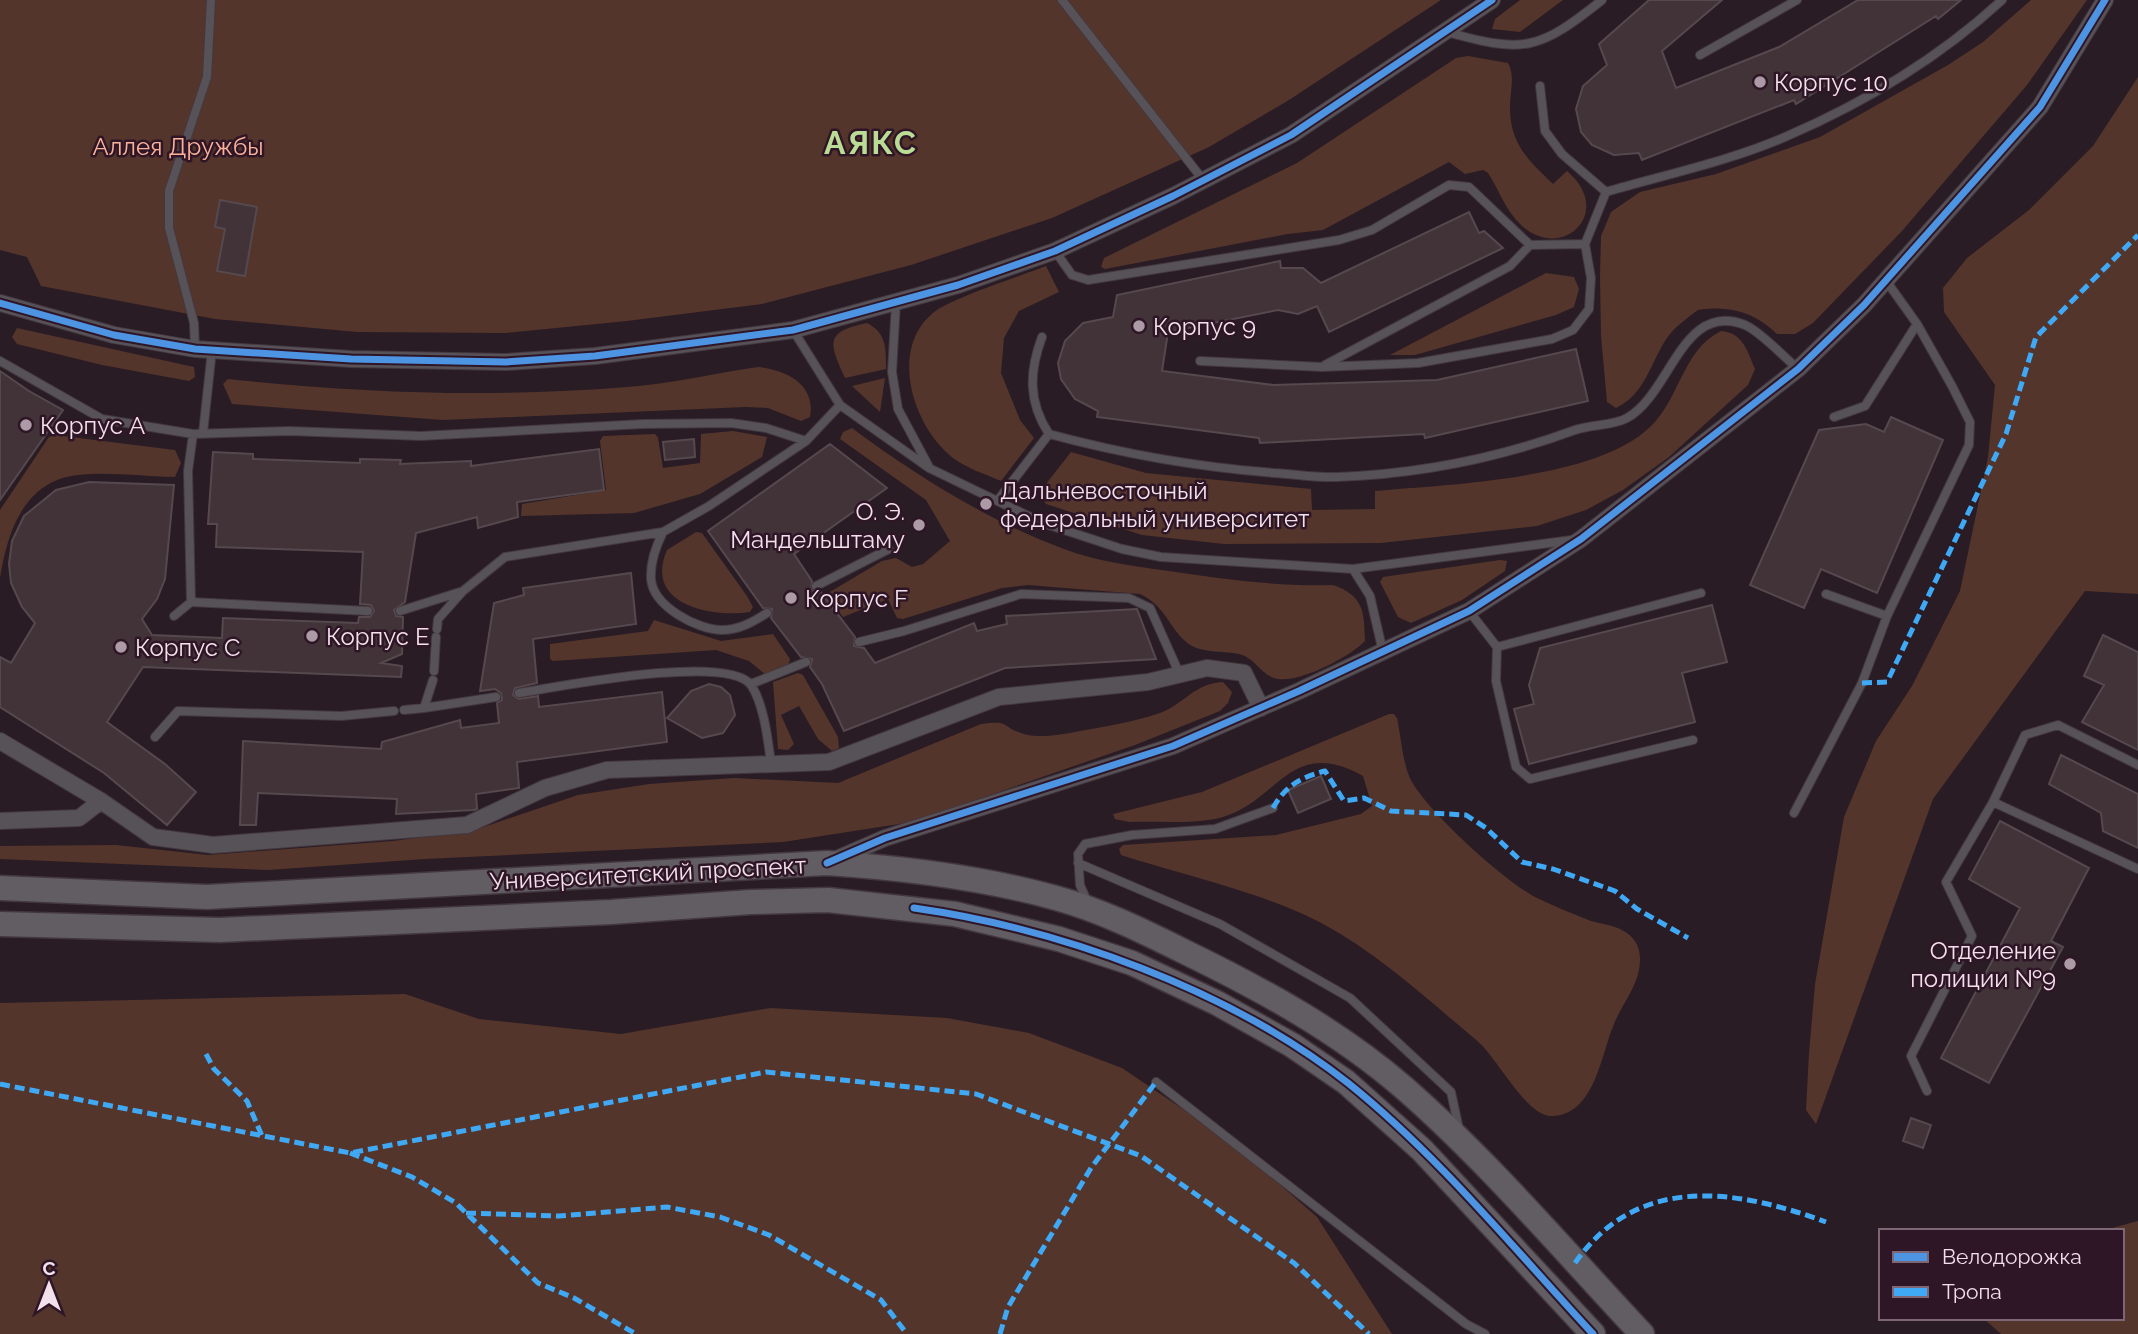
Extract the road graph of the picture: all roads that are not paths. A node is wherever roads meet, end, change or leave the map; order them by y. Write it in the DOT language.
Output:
graph roads {
  1 [pos="211,0"];
  2 [pos="1062,0"];
  3 [pos="1492,0"];
  4 [pos="1602,0"];
  5 [pos="1797,0"];
  6 [pos="2002,0"];
  7 [pos="2105,0"];
  8 [pos="1447,32"];
  9 [pos="1700,55"];
  10 [pos="1540,86"];
  11 [pos="1204,181"];
  12 [pos="1606,192"];
  13 [pos="1584,244"];
  14 [pos="1530,246"];
  15 [pos="1055,251"];
  16 [pos="1887,282"];
  17 [pos="0,303"];
  18 [pos="896,303"];
  19 [pos="1917,324"];
  20 [pos="793,330"];
  21 [pos="1042,337"];
  22 [pos="195,349"];
  23 [pos="212,350"];
  24 [pos="0,361"];
  25 [pos="1200,361"];
  26 [pos="1322,367"];
  27 [pos="1798,369"];
  28 [pos="840,405"];
  29 [pos="1834,417"];
  30 [pos="203,433"];
  31 [pos="193,434"];
  32 [pos="1049,435"];
  33 [pos="806,440"];
  34 [pos="929,468"];
  35 [pos="998,500"];
  36 [pos="663,532"];
  37 [pos="1581,539"];
  38 [pos="889,549"];
  39 [pos="1353,569"];
  40 [pos="816,586"];
  41 [pos="463,591"];
  42 [pos="1701,593"];
  43 [pos="1826,594"];
  44 [pos="191,602"];
  45 [pos="368,611"];
  46 [pos="400,611"];
  47 [pos="1469,611"];
  48 [pos="767,613"];
  49 [pos="174,616"];
  50 [pos="1887,616"];
  51 [pos="859,642"];
  52 [pos="1497,647"];
  53 [pos="1383,652"];
  54 [pos="806,662"];
  55 [pos="1180,675"];
  56 [pos="751,684"];
  57 [pos="519,693"];
  58 [pos="496,697"];
  59 [pos="424,708"];
  60 [pos="1261,708"];
  61 [pos="394,710"];
  62 [pos="404,710"];
  63 [pos="155,737"];
  64 [pos="1693,740"];
  65 [pos="0,741"];
  66 [pos="771,763"];
  67 [pos="2138,765"];
  68 [pos="101,801"];
  69 [pos="1993,802"];
  70 [pos="1273,808"];
  71 [pos="1794,813"];
  72 [pos="0,821"];
  73 [pos="827,863"];
  74 [pos="1079,863"];
  75 [pos="2138,869"];
  76 [pos="0,888"];
  77 [pos="1092,911"];
  78 [pos="0,924"];
  79 [pos="1156,1082"];
  80 [pos="1927,1091"];
  81 [pos="1461,1142"];
  82 [pos="1542,1227"];
  83 [pos="1522,1259"];
  84 [pos="1485,1334"];
  85 [pos="1593,1334"];
  86 [pos="1642,1334"];
  1 -- 22 [label="lane"];
  2 -- 11 [label="lane"];
  3 -- 8 [label="street"];
  4 -- 8 [label="lane"];
  5 -- 9 [label="lane"];
  6 -- 12 [label="lane"];
  7 -- 16 [label="street"];
  8 -- 11 [label="street"];
  10 -- 12 [label="lane"];
  11 -- 15 [label="street"];
  12 -- 13 [label="lane"];
  13 -- 14 [label="lane"];
  13 -- 26 [label="lane"];
  14 -- 15 [label="lane"];
  14 -- 26 [label="lane"];
  15 -- 18 [label="street"];
  16 -- 19 [label="lane"];
  16 -- 27 [label="street"];
  17 -- 22 [label="street"];
  18 -- 20 [label="street"];
  18 -- 34 [label="lane"];
  19 -- 29 [label="lane"];
  19 -- 50 [label="lane"];
  20 -- 23 [label="street"];
  20 -- 28 [label="lane"];
  21 -- 32 [label="lane"];
  22 -- 23 [label="street"];
  23 -- 30 [label="lane"];
  24 -- 31 [label="lane"];
  25 -- 26 [label="lane"];
  27 -- 32 [label="lane"];
  27 -- 37 [label="street"];
  28 -- 33 [label="lane"];
  28 -- 34 [label="lane"];
  30 -- 31 [label="lane"];
  30 -- 33 [label="lane"];
  31 -- 44 [label="lane"];
  32 -- 35 [label="lane"];
  33 -- 36 [label="lane"];
  34 -- 35 [label="lane"];
  35 -- 39 [label="lane"];
  36 -- 41 [label="lane"];
  36 -- 48 [label="lane"];
  37 -- 39 [label="lane"];
  37 -- 47 [label="street"];
  38 -- 40 [label="lane"];
  39 -- 53 [label="lane"];
  41 -- 46 [label="lane"];
  41 -- 59 [label="lane"];
  42 -- 52 [label="lane"];
  43 -- 50 [label="lane"];
  44 -- 45 [label="lane"];
  44 -- 49 [label="lane"];
  47 -- 52 [label="lane"];
  47 -- 53 [label="street"];
  50 -- 71 [label="lane"];
  51 -- 55 [label="lane"];
  52 -- 64 [label="lane"];
  53 -- 60 [label="street"];
  54 -- 56 [label="lane"];
  55 -- 60 [label="street"];
  55 -- 66 [label="street"];
  56 -- 57 [label="lane"];
  56 -- 66 [label="lane"];
  58 -- 59 [label="lane"];
  59 -- 62 [label="lane"];
  60 -- 73 [label="street"];
  61 -- 63 [label="lane"];
  65 -- 68 [label="street"];
  66 -- 68 [label="street"];
  67 -- 69 [label="lane"];
  68 -- 72 [label="street"];
  69 -- 75 [label="lane"];
  69 -- 80 [label="lane"];
  70 -- 74 [label="lane"];
  73 -- 76 [label="main road, Университетский проспект"];
  73 -- 77 [label="main road, Университетский проспект"];
  74 -- 77 [label="lane"];
  74 -- 81 [label="lane"];
  77 -- 81 [label="main road, Университетский проспект"];
  78 -- 83 [label="main road, Университетский проспект"];
  79 -- 84 [label="lane"];
  81 -- 82 [label="main road, Университетский проспект"];
  82 -- 83 [label="main road"];
  82 -- 86 [label="main road, Университетский проспект"];
  83 -- 85 [label="main road, Университетский проспект"];
}
